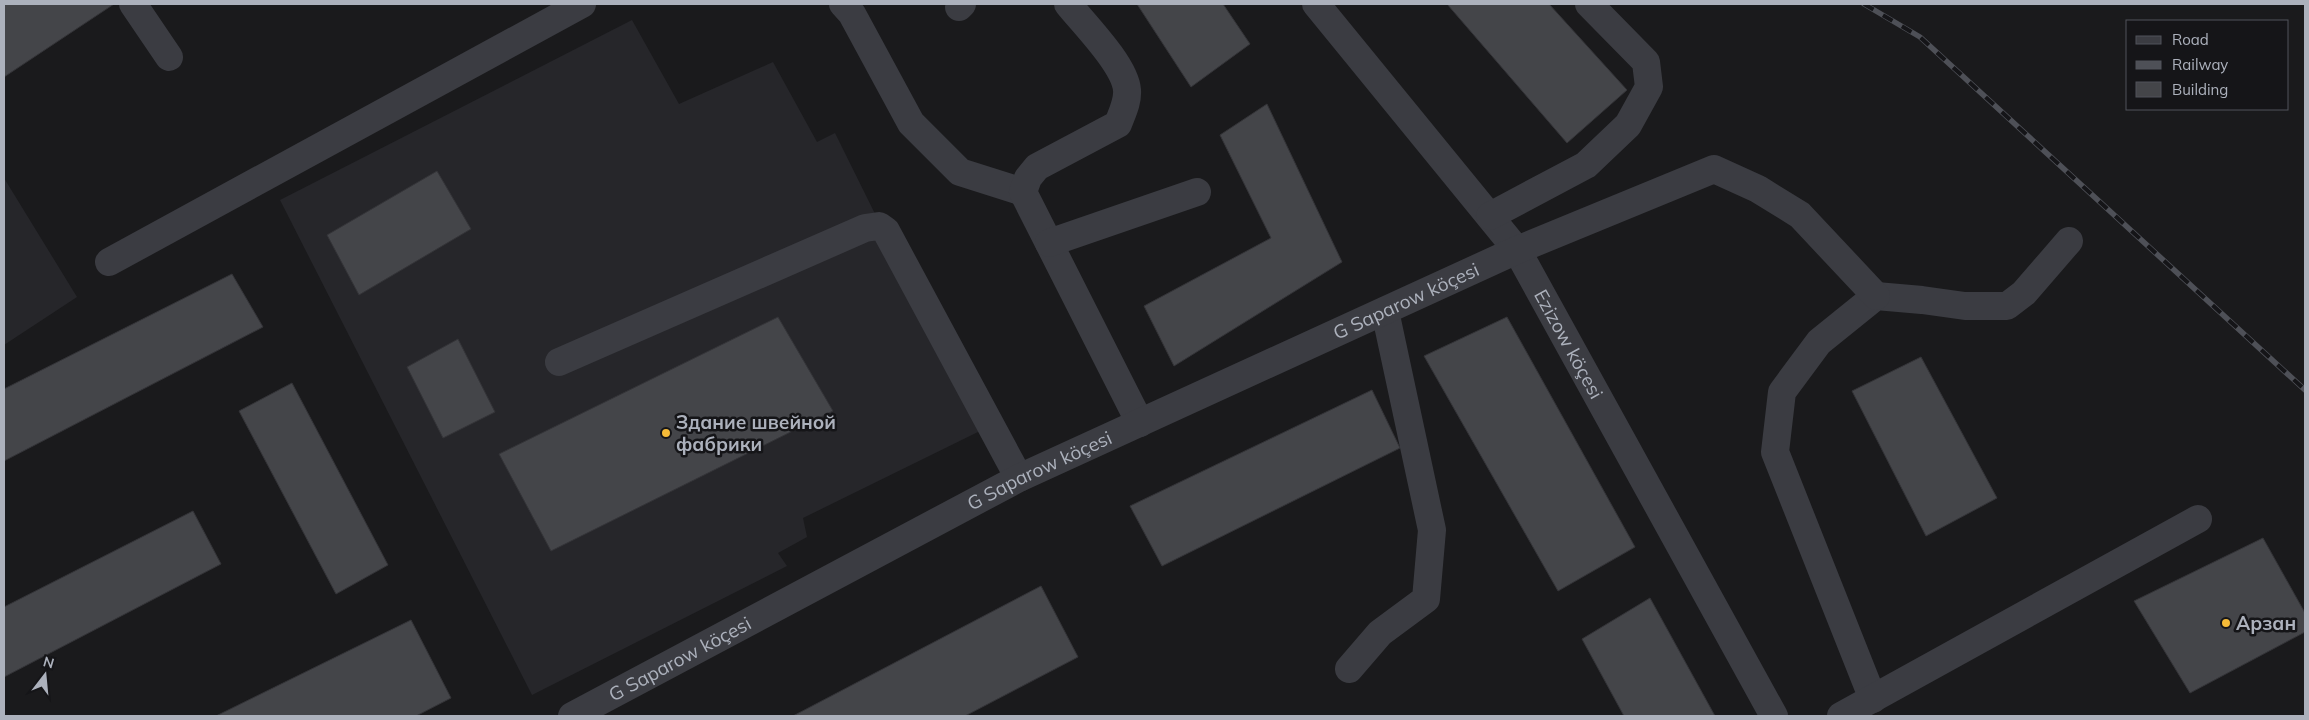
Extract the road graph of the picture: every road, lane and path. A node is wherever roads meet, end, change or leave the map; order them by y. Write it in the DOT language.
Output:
graph roads {
  1 [pos="133,4"];
  2 [pos="582,4"];
  3 [pos="842,4"];
  4 [pos="1068,4"];
  5 [pos="1316,4"];
  6 [pos="1589,4"];
  7 [pos="169,57"];
  8 [pos="1023,192"];
  9 [pos="1197,192"];
  10 [pos="1490,216"];
  11 [pos="2069,241"];
  12 [pos="1049,243"];
  13 [pos="1517,250"];
  14 [pos="109,262"];
  15 [pos="1876,296"];
  16 [pos="1385,311"];
  17 [pos="559,362"];
  18 [pos="1140,423"];
  19 [pos="1019,478"];
  20 [pos="2198,519"];
  21 [pos="1349,669"];
  22 [pos="1873,699"];
  23 [pos="610,708"];
  24 [pos="572,716"];
  25 [pos="1774,716"];
  26 [pos="1841,716"];
  1 -- 7 [label="street"];
  2 -- 14 [label="street"];
  3 -- 8 [label="street"];
  4 -- 8 [label="street"];
  5 -- 10 [label="street, Ezizow köçesi"];
  6 -- 10 [label="street"];
  8 -- 12 [label="street"];
  9 -- 12 [label="street"];
  10 -- 13 [label="street, Ezizow köçesi"];
  11 -- 15 [label="street"];
  12 -- 18 [label="street"];
  13 -- 15 [label="street, G Saparow köçesi"];
  13 -- 16 [label="street, G Saparow köçesi"];
  13 -- 25 [label="street, Ezizow köçesi"];
  15 -- 22 [label="street"];
  16 -- 18 [label="street, G Saparow köçesi"];
  16 -- 21 [label="street"];
  17 -- 19 [label="street"];
  18 -- 19 [label="street, G Saparow köçesi"];
  19 -- 23 [label="street, G Saparow köçesi"];
  20 -- 22 [label="street"];
  22 -- 26 [label="street"];
  23 -- 24 [label="street, G Saparow köçesi"];
}
